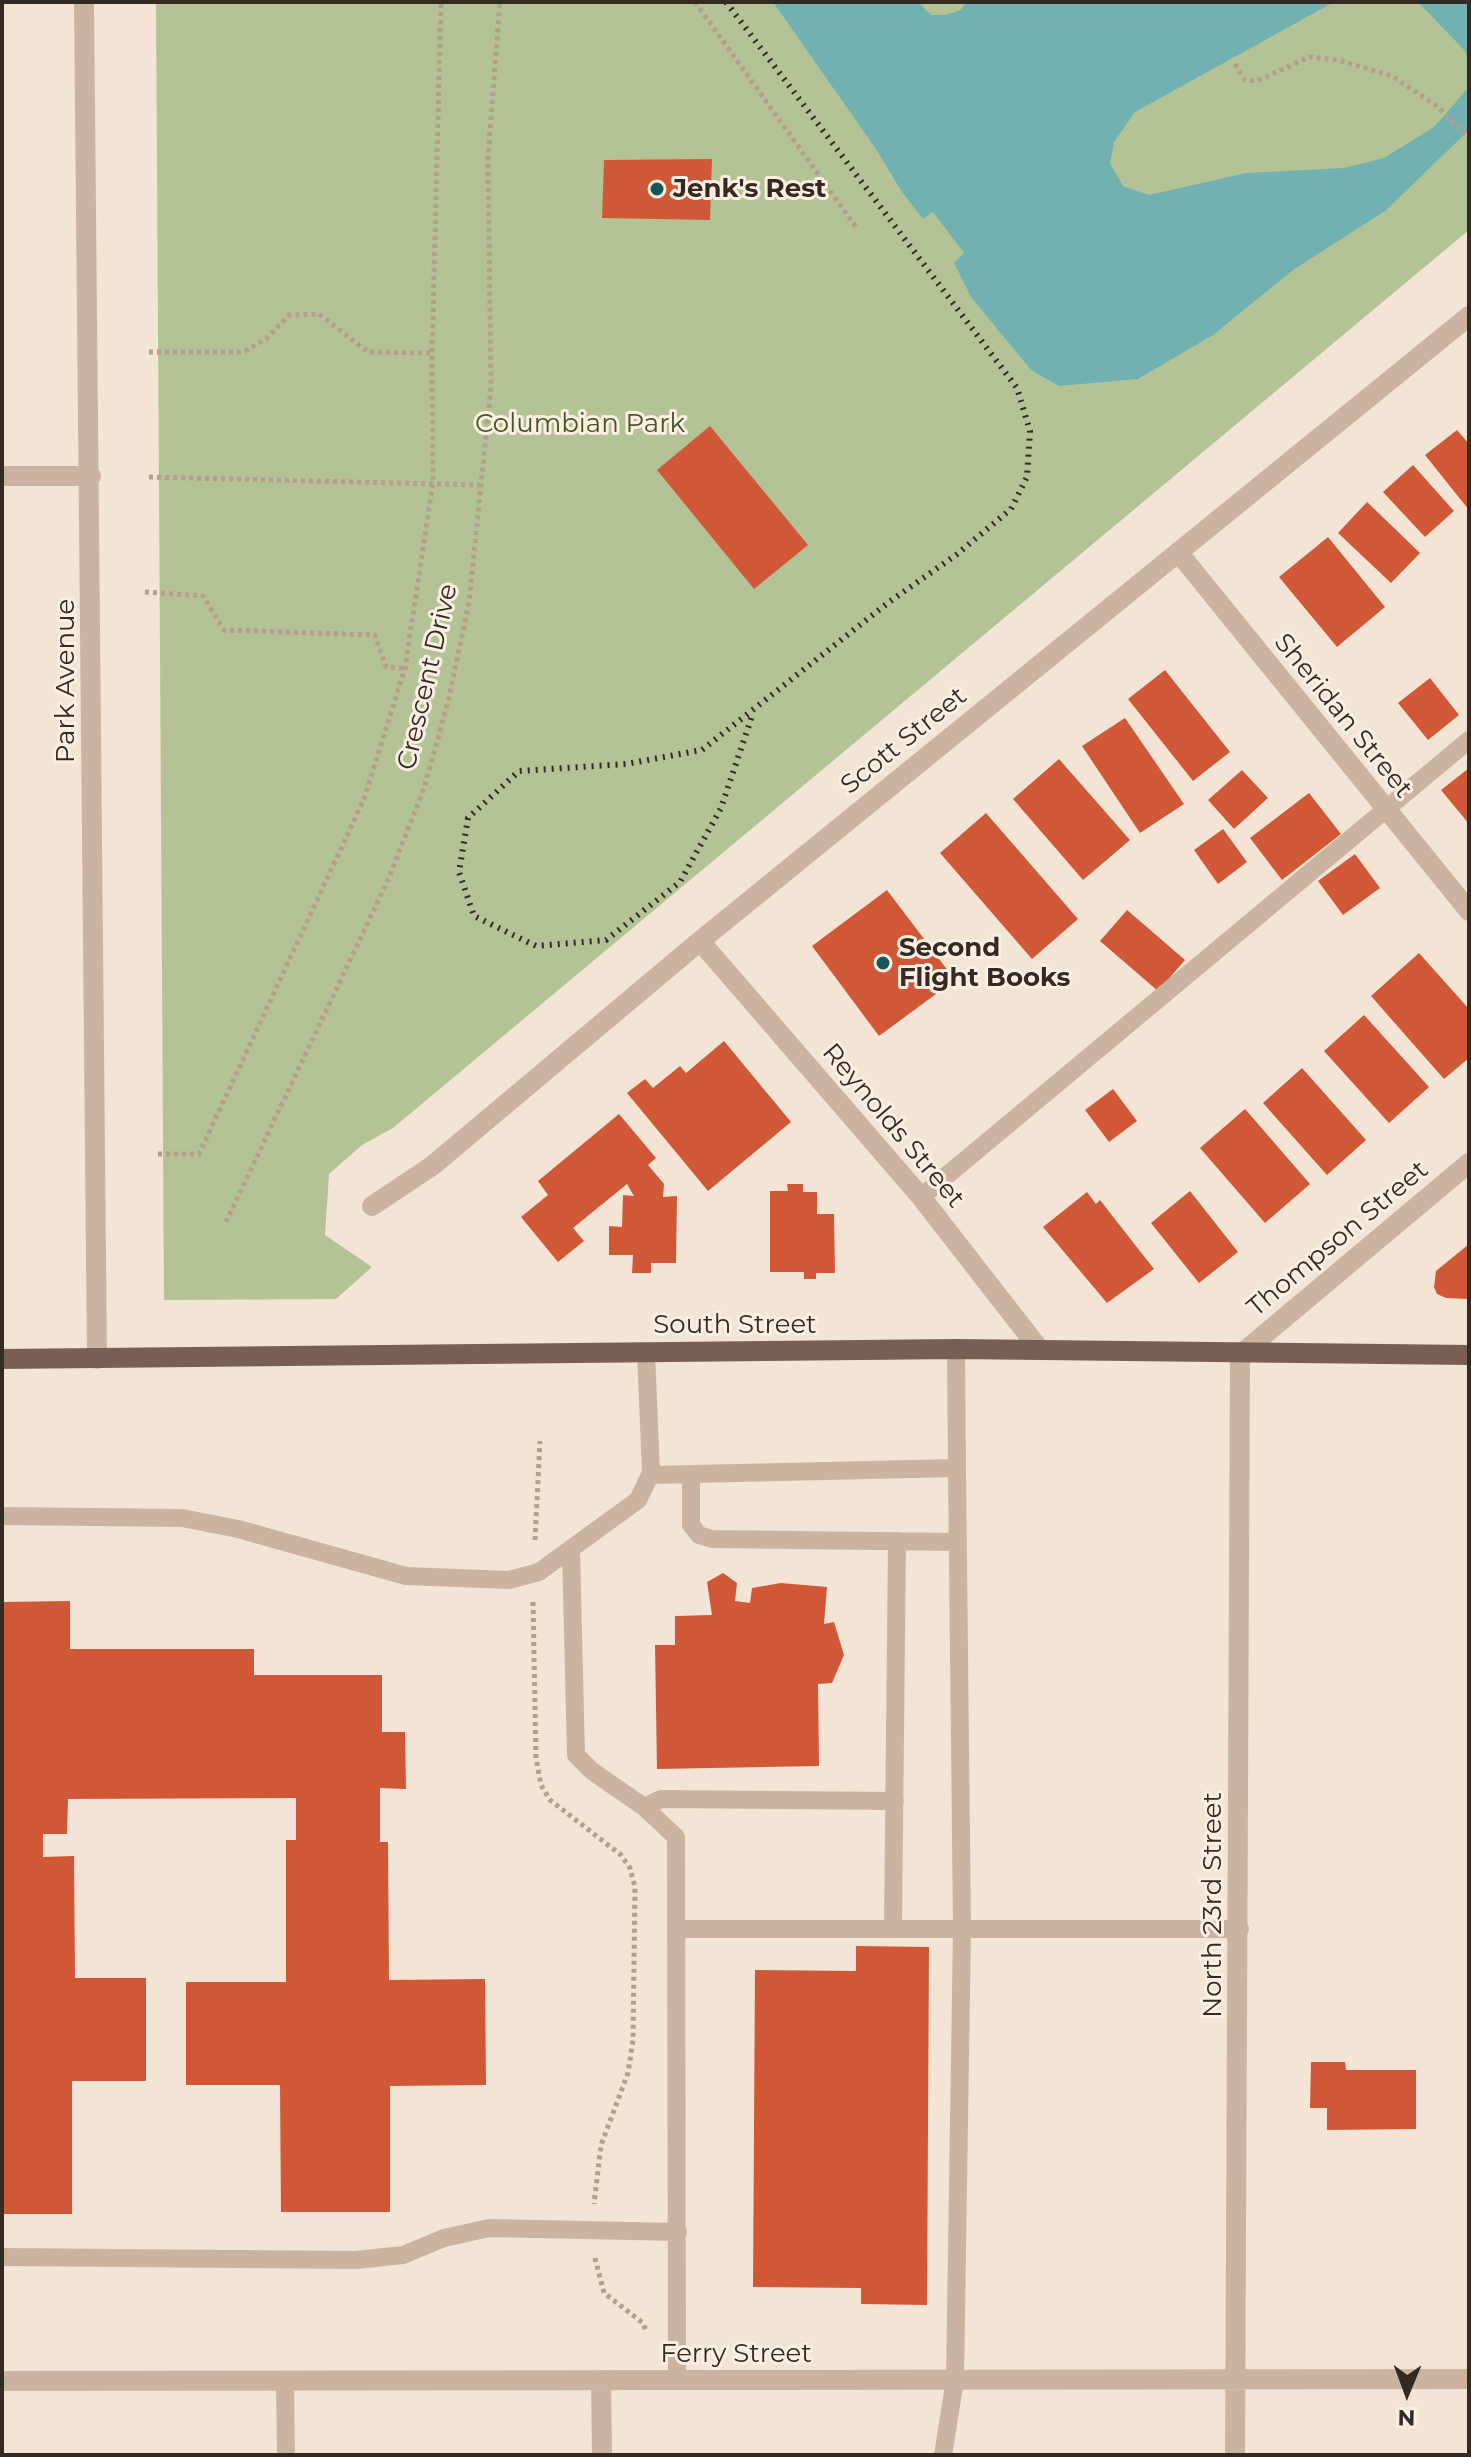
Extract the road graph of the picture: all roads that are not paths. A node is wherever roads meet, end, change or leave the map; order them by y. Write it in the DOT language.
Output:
graph roads {
  1 [pos="84,2"];
  2 [pos="1469,316"];
  3 [pos="2,476"];
  4 [pos="91,476"];
  5 [pos="1178,552"];
  6 [pos="1469,740"];
  7 [pos="1386,811"];
  8 [pos="1469,911"];
  9 [pos="700,941"];
  10 [pos="1469,1163"];
  11 [pos="921,1197"];
  12 [pos="372,1206"];
  13 [pos="956,1349"];
  14 [pos="1040,1350"];
  15 [pos="646,1352"];
  16 [pos="1240,1355"];
  17 [pos="1469,1355"];
  18 [pos="2,1359"];
  19 [pos="97,1359"];
  20 [pos="957,1468"];
  21 [pos="691,1474"];
  22 [pos="650,1475"];
  23 [pos="2,1516"];
  24 [pos="897,1541"];
  25 [pos="958,1542"];
  26 [pos="571,1549"];
  27 [pos="895,1801"];
  28 [pos="644,1807"];
  29 [pos="893,1928"];
  30 [pos="962,1928"];
  31 [pos="676,1929"];
  32 [pos="1240,1929"];
  33 [pos="678,2232"];
  34 [pos="2,2257"];
  35 [pos="1235,2379"];
  36 [pos="1469,2379"];
  37 [pos="285,2380"];
  38 [pos="601,2380"];
  39 [pos="677,2380"];
  40 [pos="955,2380"];
  41 [pos="2,2381"];
  42 [pos="286,2455"];
  43 [pos="602,2455"];
  44 [pos="943,2455"];
  45 [pos="1235,2455"];
  1 -- 4 [label="street, Park Avenue"];
  2 -- 5 [label="street, Scott Street"];
  3 -- 4 [label="street"];
  4 -- 19 [label="street, Park Avenue"];
  5 -- 7 [label="street, Sheridan Street"];
  5 -- 9 [label="street, Scott Street"];
  6 -- 7 [label="lane"];
  7 -- 8 [label="street, Sheridan Street"];
  7 -- 11 [label="lane"];
  9 -- 11 [label="street, Reynolds Street"];
  9 -- 12 [label="street, Scott Street"];
  10 -- 16 [label="street, Thompson Street"];
  11 -- 14 [label="street, Reynolds Street"];
  13 -- 14 [label="main road, South Street"];
  13 -- 15 [label="main road, South Street"];
  13 -- 20 [label="lane"];
  14 -- 16 [label="main road, South Street"];
  15 -- 19 [label="main road, South Street"];
  15 -- 22 [label="lane"];
  16 -- 17 [label="main road, South Street"];
  16 -- 32 [label="street, North 23rd Street"];
  18 -- 19 [label="main road, South Street"];
  20 -- 21 [label="lane"];
  20 -- 25 [label="lane"];
  21 -- 22 [label="lane"];
  21 -- 24 [label="lane"];
  22 -- 26 [label="lane"];
  23 -- 26 [label="lane"];
  24 -- 25 [label="lane"];
  24 -- 27 [label="lane"];
  25 -- 30 [label="lane"];
  26 -- 28 [label="lane"];
  27 -- 28 [label="lane"];
  27 -- 29 [label="lane"];
  28 -- 31 [label="lane"];
  29 -- 30 [label="lane"];
  29 -- 31 [label="lane"];
  30 -- 32 [label="lane"];
  30 -- 40 [label="lane"];
  31 -- 33 [label="lane"];
  32 -- 35 [label="street, North 23rd Street"];
  33 -- 34 [label="lane"];
  33 -- 39 [label="lane"];
  35 -- 36 [label="street, Ferry Street"];
  35 -- 40 [label="street, Ferry Street"];
  35 -- 45 [label="street, North 23rd Street"];
  37 -- 38 [label="street, Ferry Street"];
  37 -- 41 [label="street, Ferry Street"];
  37 -- 42 [label="lane"];
  38 -- 39 [label="street, Ferry Street"];
  38 -- 43 [label="street"];
  39 -- 40 [label="street, Ferry Street"];
  40 -- 44 [label="lane"];
}
